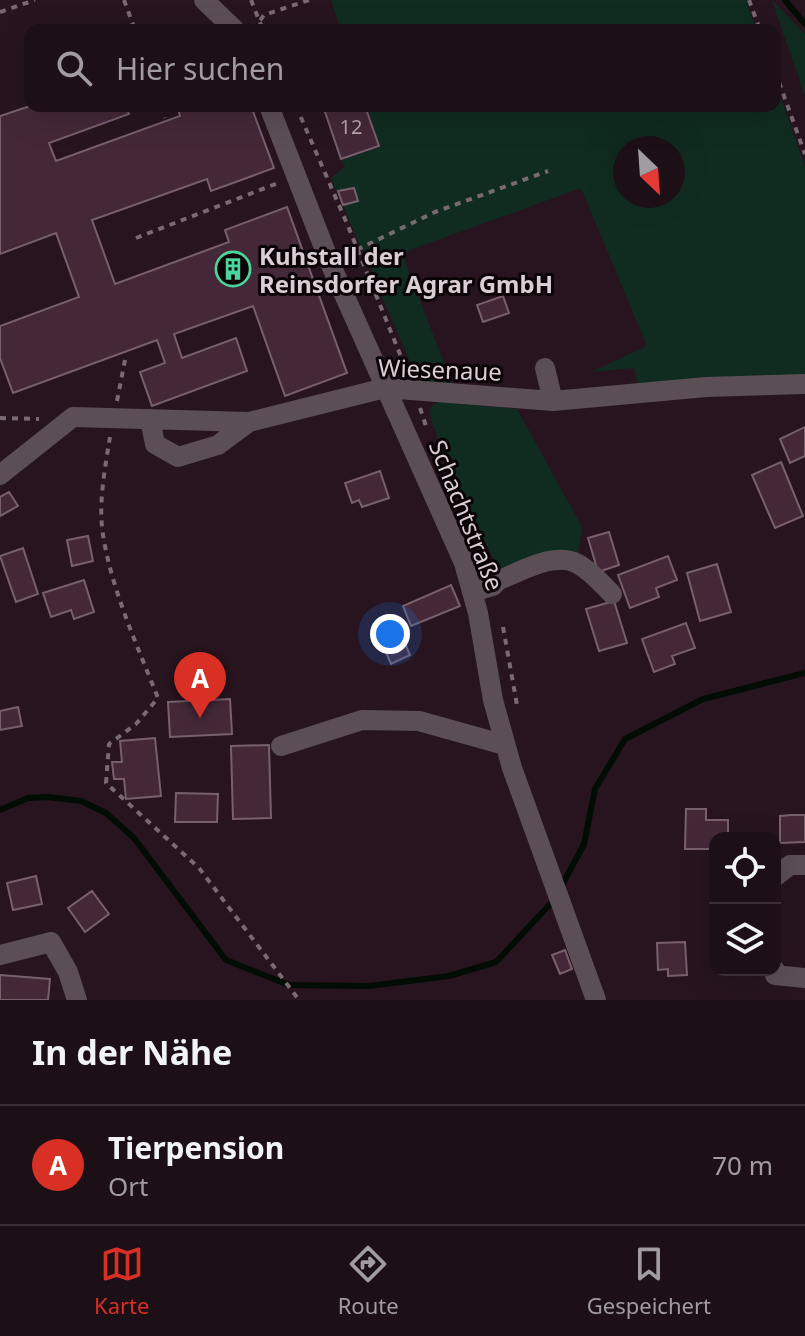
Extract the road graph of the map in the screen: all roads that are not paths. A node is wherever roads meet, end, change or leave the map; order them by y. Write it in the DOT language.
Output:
graph roads {
  1 [pos="204,0"];
  2 [pos="229,24"];
  3 [pos="271,112"];
  4 [pos="545,368"];
  5 [pos="805,384"];
  6 [pos="385,388"];
  7 [pos="553,401"];
  8 [pos="150,419"];
  9 [pos="249,422"];
  10 [pos="0,475"];
  11 [pos="472,592"];
  12 [pos="612,594"];
  13 [pos="505,745"];
  14 [pos="281,746"];
  15 [pos="805,865"];
  16 [pos="781,872"];
  17 [pos="0,955"];
  18 [pos="781,974"];
  19 [pos="805,978"];
  20 [pos="77,1000"];
  21 [pos="596,1000"];
  1 -- 2 [label="street"];
  3 -- 6 [label="street, Schachtstraße"];
  4 -- 7 [label="street"];
  5 -- 7 [label="street, Wiesenaue"];
  6 -- 7 [label="street, Wiesenaue"];
  6 -- 9 [label="street, Wiesenaue"];
  6 -- 11 [label="street, Schachtstraße"];
  8 -- 9 [label="street, Wiesenaue"];
  8 -- 9 [label="street"];
  8 -- 10 [label="street, Wiesenaue"];
  11 -- 12 [label="street"];
  11 -- 13 [label="street, Schachtstraße"];
  13 -- 14 [label="street"];
  13 -- 21 [label="street, Schachtstraße"];
  15 -- 16 [label="street"];
  17 -- 20 [label="street"];
  18 -- 19 [label="street"];
}
